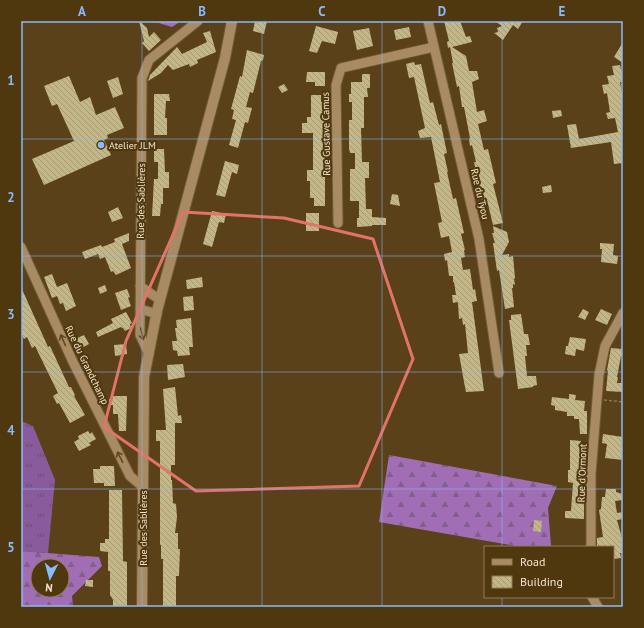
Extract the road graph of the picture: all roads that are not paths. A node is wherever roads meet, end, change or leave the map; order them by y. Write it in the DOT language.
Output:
graph roads {
  1 [pos="198,21"];
  2 [pos="232,21"];
  3 [pos="428,21"];
  4 [pos="434,46"];
  5 [pos="338,223"];
  6 [pos="21,247"];
  7 [pos="140,286"];
  8 [pos="160,300"];
  9 [pos="140,309"];
  10 [pos="623,313"];
  11 [pos="157,314"];
  12 [pos="620,325"];
  13 [pos="149,354"];
  14 [pos="499,373"];
  15 [pos="143,487"];
  16 [pos="591,546"];
  17 [pos="593,598"];
  18 [pos="142,607"];
  19 [pos="598,607"];
  1 -- 7 [label="street, Rue des Sablières"];
  2 -- 8 [label="main road, Rue des Sablières"];
  3 -- 4 [label="street, Rue du Tyou"];
  4 -- 5 [label="street, Rue Gustave Camus"];
  4 -- 14 [label="street, Rue du Tyou"];
  15 -- 6 [label="street, Rue du Grandchamp, one-way"];
  7 -- 8 [label="street"];
  7 -- 9 [label="street, Rue des Sablières"];
  8 -- 11 [label="main road, Rue des Sablières"];
  9 -- 11 [label="street"];
  9 -- 13 [label="street, Rue des Sablières, one-way"];
  10 -- 12 [label="street, Rue d'Ormont"];
  11 -- 13 [label="main road, Rue des Sablières"];
  12 -- 16 [label="street, Rue d'Ormont"];
  13 -- 15 [label="main road, Rue des Sablières"];
  15 -- 18 [label="main road, Rue des Sablières"];
  17 -- 19 [label="street"];
}
